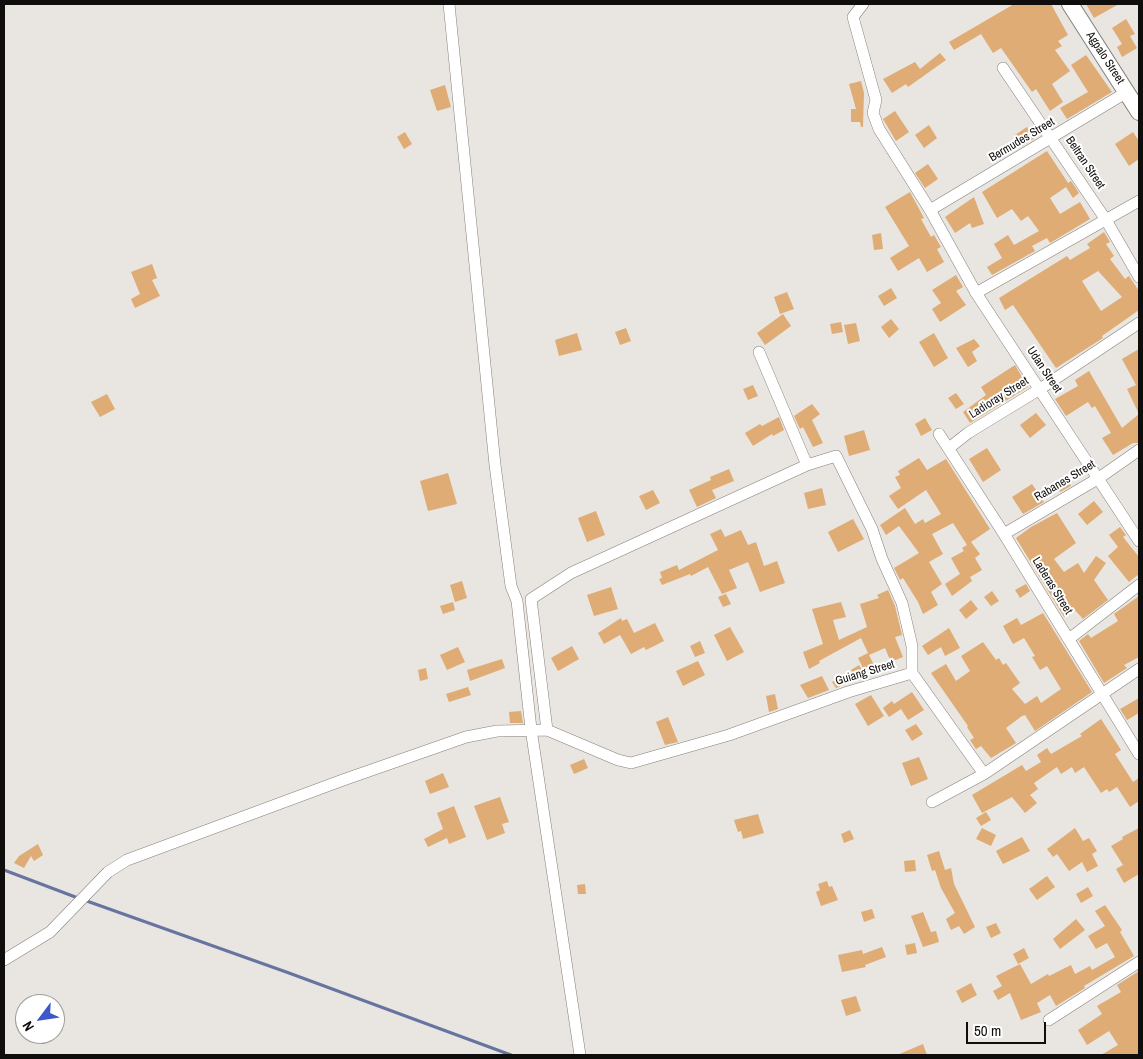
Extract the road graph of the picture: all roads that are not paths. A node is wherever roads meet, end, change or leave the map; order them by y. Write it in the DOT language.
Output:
graph roads {
  1 [pos="449,4"];
  2 [pos="863,4"];
  3 [pos="1070,4"];
  4 [pos="1003,68"];
  5 [pos="1127,92"];
  6 [pos="1139,112"];
  7 [pos="1052,138"];
  8 [pos="1139,201"];
  9 [pos="930,210"];
  10 [pos="1106,220"];
  11 [pos="1139,277"];
  12 [pos="976,293"];
  13 [pos="1139,323"];
  14 [pos="759,352"];
  15 [pos="1040,389"];
  16 [pos="939,434"];
  17 [pos="949,448"];
  18 [pos="1139,450"];
  19 [pos="807,465"];
  20 [pos="1099,478"];
  21 [pos="1004,534"];
  22 [pos="1139,541"];
  23 [pos="1139,585"];
  24 [pos="531,599"];
  25 [pos="517,602"];
  26 [pos="1069,639"];
  27 [pos="1139,669"];
  28 [pos="912,673"];
  29 [pos="1102,695"];
  30 [pos="531,729"];
  31 [pos="547,730"];
  32 [pos="1139,754"];
  33 [pos="984,774"];
  34 [pos="932,802"];
  35 [pos="4,960"];
  36 [pos="1139,962"];
  37 [pos="1049,1020"];
  38 [pos="580,1055"];
  1 -- 25 [label="street"];
  2 -- 9 [label="street, Udan Street"];
  3 -- 5 [label="street, Agpalo Street"];
  4 -- 7 [label="street, Beltran Street"];
  5 -- 6 [label="street, Agpalo Street"];
  5 -- 7 [label="street, Bermudes Street"];
  7 -- 9 [label="street, Bermudes Street"];
  7 -- 10 [label="street, Beltran Street"];
  8 -- 10 [label="street"];
  9 -- 12 [label="street, Udan Street"];
  10 -- 11 [label="street, Beltran Street"];
  10 -- 12 [label="street"];
  12 -- 15 [label="street, Udan Street"];
  13 -- 15 [label="street, Ladioray Street"];
  14 -- 19 [label="street"];
  15 -- 17 [label="street, Ladioray Street"];
  15 -- 20 [label="street, Udan Street"];
  16 -- 17 [label="street, Laderas Street"];
  17 -- 21 [label="street, Laderas Street"];
  18 -- 20 [label="street, Rabanes Street"];
  19 -- 24 [label="street"];
  19 -- 28 [label="street"];
  20 -- 21 [label="street, Rabanes Street"];
  20 -- 22 [label="street, Udan Street"];
  21 -- 26 [label="street, Laderas Street"];
  23 -- 26 [label="street"];
  24 -- 25 [label="street"];
  24 -- 31 [label="street"];
  25 -- 30 [label="street"];
  26 -- 29 [label="street, Laderas Street"];
  27 -- 29 [label="street"];
  28 -- 31 [label="street, Guiang Street"];
  28 -- 33 [label="street, Guiang Street"];
  29 -- 32 [label="street, Laderas Street"];
  29 -- 33 [label="street"];
  30 -- 31 [label="street, Guiang Street"];
  30 -- 35 [label="street, Guiang Street"];
  30 -- 38 [label="street"];
  33 -- 34 [label="street"];
  36 -- 37 [label="street"];
}
